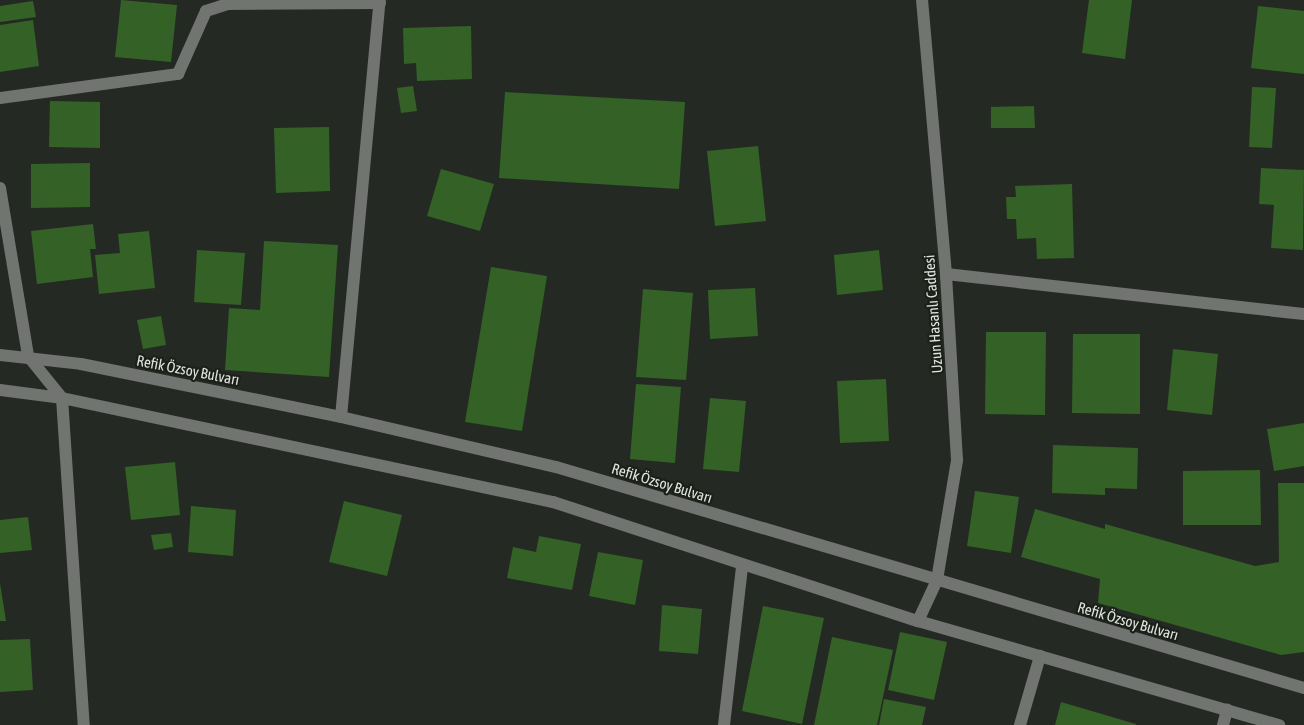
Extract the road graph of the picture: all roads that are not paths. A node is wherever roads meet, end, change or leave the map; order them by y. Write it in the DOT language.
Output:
graph roads {
  1 [pos="922,0"];
  2 [pos="380,1"];
  3 [pos="0,98"];
  4 [pos="0,188"];
  5 [pos="946,274"];
  6 [pos="1304,314"];
  7 [pos="0,355"];
  8 [pos="28,356"];
  9 [pos="0,390"];
  10 [pos="63,398"];
  11 [pos="340,417"];
  12 [pos="742,567"];
  13 [pos="937,580"];
  14 [pos="918,621"];
  15 [pos="1040,656"];
  16 [pos="1304,688"];
  17 [pos="1227,710"];
  18 [pos="84,725"];
  19 [pos="724,725"];
  20 [pos="1020,725"];
  21 [pos="1223,725"];
  22 [pos="1280,725"];
  1 -- 5 [label="street, Uzun Hasanlı Caddesi"];
  2 -- 3 [label="street"];
  2 -- 11 [label="street"];
  4 -- 8 [label="street"];
  5 -- 6 [label="street"];
  5 -- 13 [label="street, Uzun Hasanlı Caddesi"];
  7 -- 8 [label="street, Refik Özsoy Bulvarı"];
  8 -- 10 [label="street"];
  8 -- 11 [label="street, Refik Özsoy Bulvarı"];
  9 -- 10 [label="street"];
  10 -- 12 [label="street"];
  10 -- 18 [label="street"];
  11 -- 13 [label="street, Refik Özsoy Bulvarı"];
  12 -- 14 [label="street"];
  12 -- 19 [label="street"];
  13 -- 14 [label="street, Uzun Hasanlı Caddesi"];
  13 -- 16 [label="street, Refik Özsoy Bulvarı"];
  14 -- 15 [label="street"];
  15 -- 17 [label="street"];
  15 -- 20 [label="street"];
  17 -- 21 [label="street"];
  17 -- 22 [label="street"];
}
